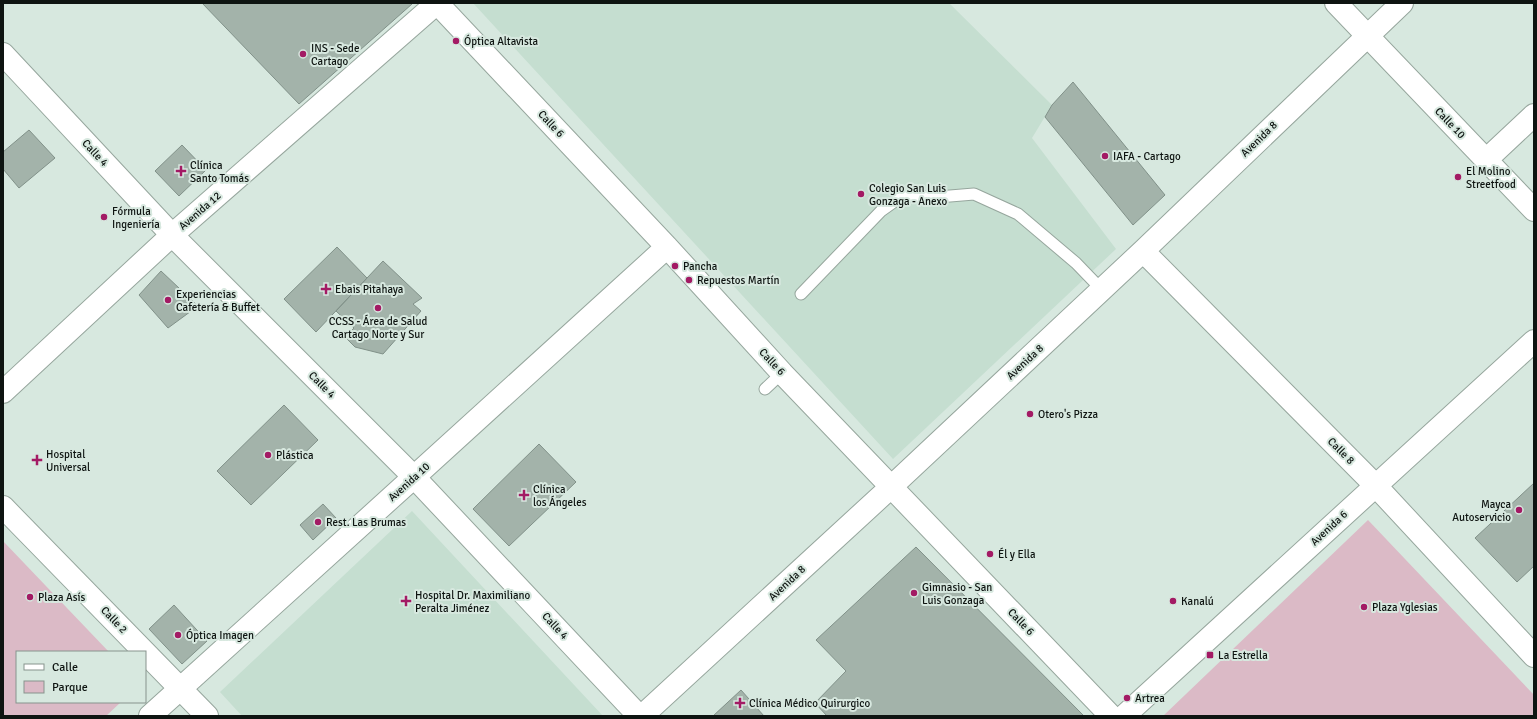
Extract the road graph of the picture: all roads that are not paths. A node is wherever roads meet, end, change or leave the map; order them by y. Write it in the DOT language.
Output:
graph roads {
  1 [pos="437,3"];
  2 [pos="1336,3"];
  3 [pos="1402,3"];
  4 [pos="1367,35"];
  5 [pos="3,54"];
  6 [pos="1534,115"];
  7 [pos="1486,160"];
  8 [pos="1534,210"];
  9 [pos="172,235"];
  10 [pos="667,247"];
  11 [pos="1143,251"];
  12 [pos="1102,290"];
  13 [pos="801,294"];
  14 [pos="1534,341"];
  15 [pos="782,373"];
  16 [pos="765,388"];
  17 [pos="3,392"];
  18 [pos="414,477"];
  19 [pos="1375,485"];
  20 [pos="891,487"];
  21 [pos="3,507"];
  22 [pos="145,651"];
  23 [pos="146,652"];
  24 [pos="1534,656"];
  25 [pos="181,688"];
  26 [pos="150,716"];
  27 [pos="207,716"];
  28 [pos="639,716"];
  29 [pos="642,716"];
  30 [pos="1111,716"];
  31 [pos="1124,716"];
  1 -- 9 [label="street, Avenida 12"];
  1 -- 10 [label="street, Calle 6"];
  2 -- 4 [label="street, Calle 10"];
  3 -- 4 [label="street, Avenida 8"];
  4 -- 7 [label="street, Calle 10"];
  4 -- 11 [label="street, Avenida 8"];
  5 -- 9 [label="street, Calle 4"];
  6 -- 7 [label="street"];
  7 -- 8 [label="street, Calle 10"];
  9 -- 17 [label="street, Avenida 12"];
  9 -- 18 [label="street, Calle 4"];
  10 -- 15 [label="street, Calle 6"];
  10 -- 18 [label="street, Avenida 10"];
  11 -- 12 [label="street, Avenida 8"];
  11 -- 19 [label="street, Calle 8"];
  12 -- 13 [label="lane"];
  12 -- 20 [label="street, Avenida 8"];
  14 -- 19 [label="street, Avenida 6"];
  15 -- 16 [label="lane"];
  15 -- 20 [label="street, Calle 6"];
  18 -- 25 [label="street, Avenida 10"];
  18 -- 28 [label="street, Calle 4"];
  19 -- 24 [label="street, Calle 8"];
  19 -- 31 [label="street, Avenida 6"];
  20 -- 29 [label="street, Avenida 8"];
  20 -- 30 [label="street, Calle 6"];
  21 -- 22 [label="street, Calle 2"];
  23 -- 25 [label="street, Calle 2"];
  25 -- 26 [label="street, Avenida 10"];
  25 -- 27 [label="street, Calle 2"];
}
